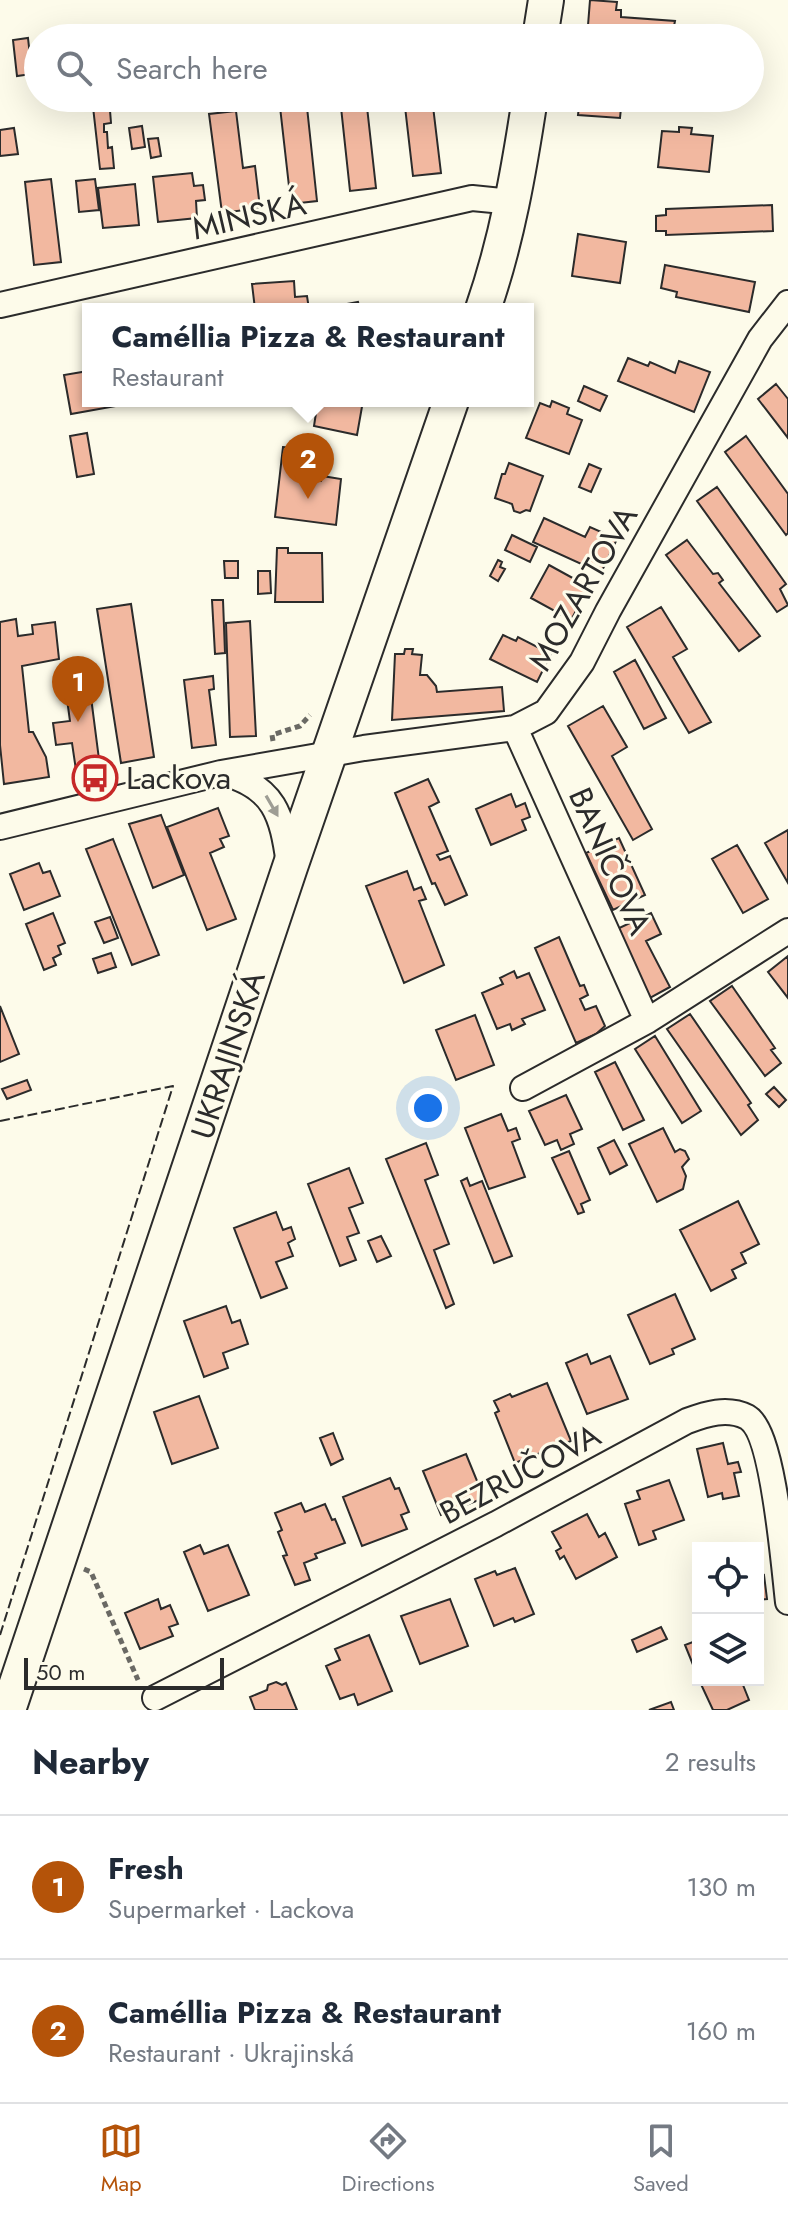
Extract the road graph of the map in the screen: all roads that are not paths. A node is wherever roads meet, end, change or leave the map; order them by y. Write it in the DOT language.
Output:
graph roads {
  1 [pos="546,0"];
  2 [pos="542,24"];
  3 [pos="528,112"];
  4 [pos="513,202"];
  5 [pos="485,303"];
  6 [pos="788,303"];
  7 [pos="0,305"];
  8 [pos="449,407"];
  9 [pos="515,728"];
  10 [pos="329,754"];
  11 [pos="221,773"];
  12 [pos="0,827"];
  13 [pos="290,867"];
  14 [pos="788,931"];
  15 [pos="647,1021"];
  16 [pos="523,1088"];
  17 [pos="779,1464"];
  18 [pos="788,1602"];
  19 [pos="155,1698"];
  20 [pos="8,1710"];
  1 -- 2 [label="main road"];
  3 -- 4 [label="main road"];
  4 -- 5 [label="main road"];
  4 -- 7 [label="street, MINSKÁ"];
  6 -- 9 [label="street, MOZARTOVA"];
  8 -- 10 [label="main road, UKRAJINSKÁ"];
  9 -- 10 [label="street, MOZARTOVA"];
  9 -- 15 [label="street, BANIČOVA"];
  10 -- 11 [label="street"];
  10 -- 13 [label="main road, UKRAJINSKÁ"];
  11 -- 12 [label="street"];
  11 -- 13 [label="street, one-way"];
  13 -- 20 [label="main road, UKRAJINSKÁ"];
  14 -- 15 [label="street"];
  15 -- 16 [label="street"];
  17 -- 18 [label="street, BEZRUČOVA"];
  17 -- 19 [label="street, BEZRUČOVA"];
}
